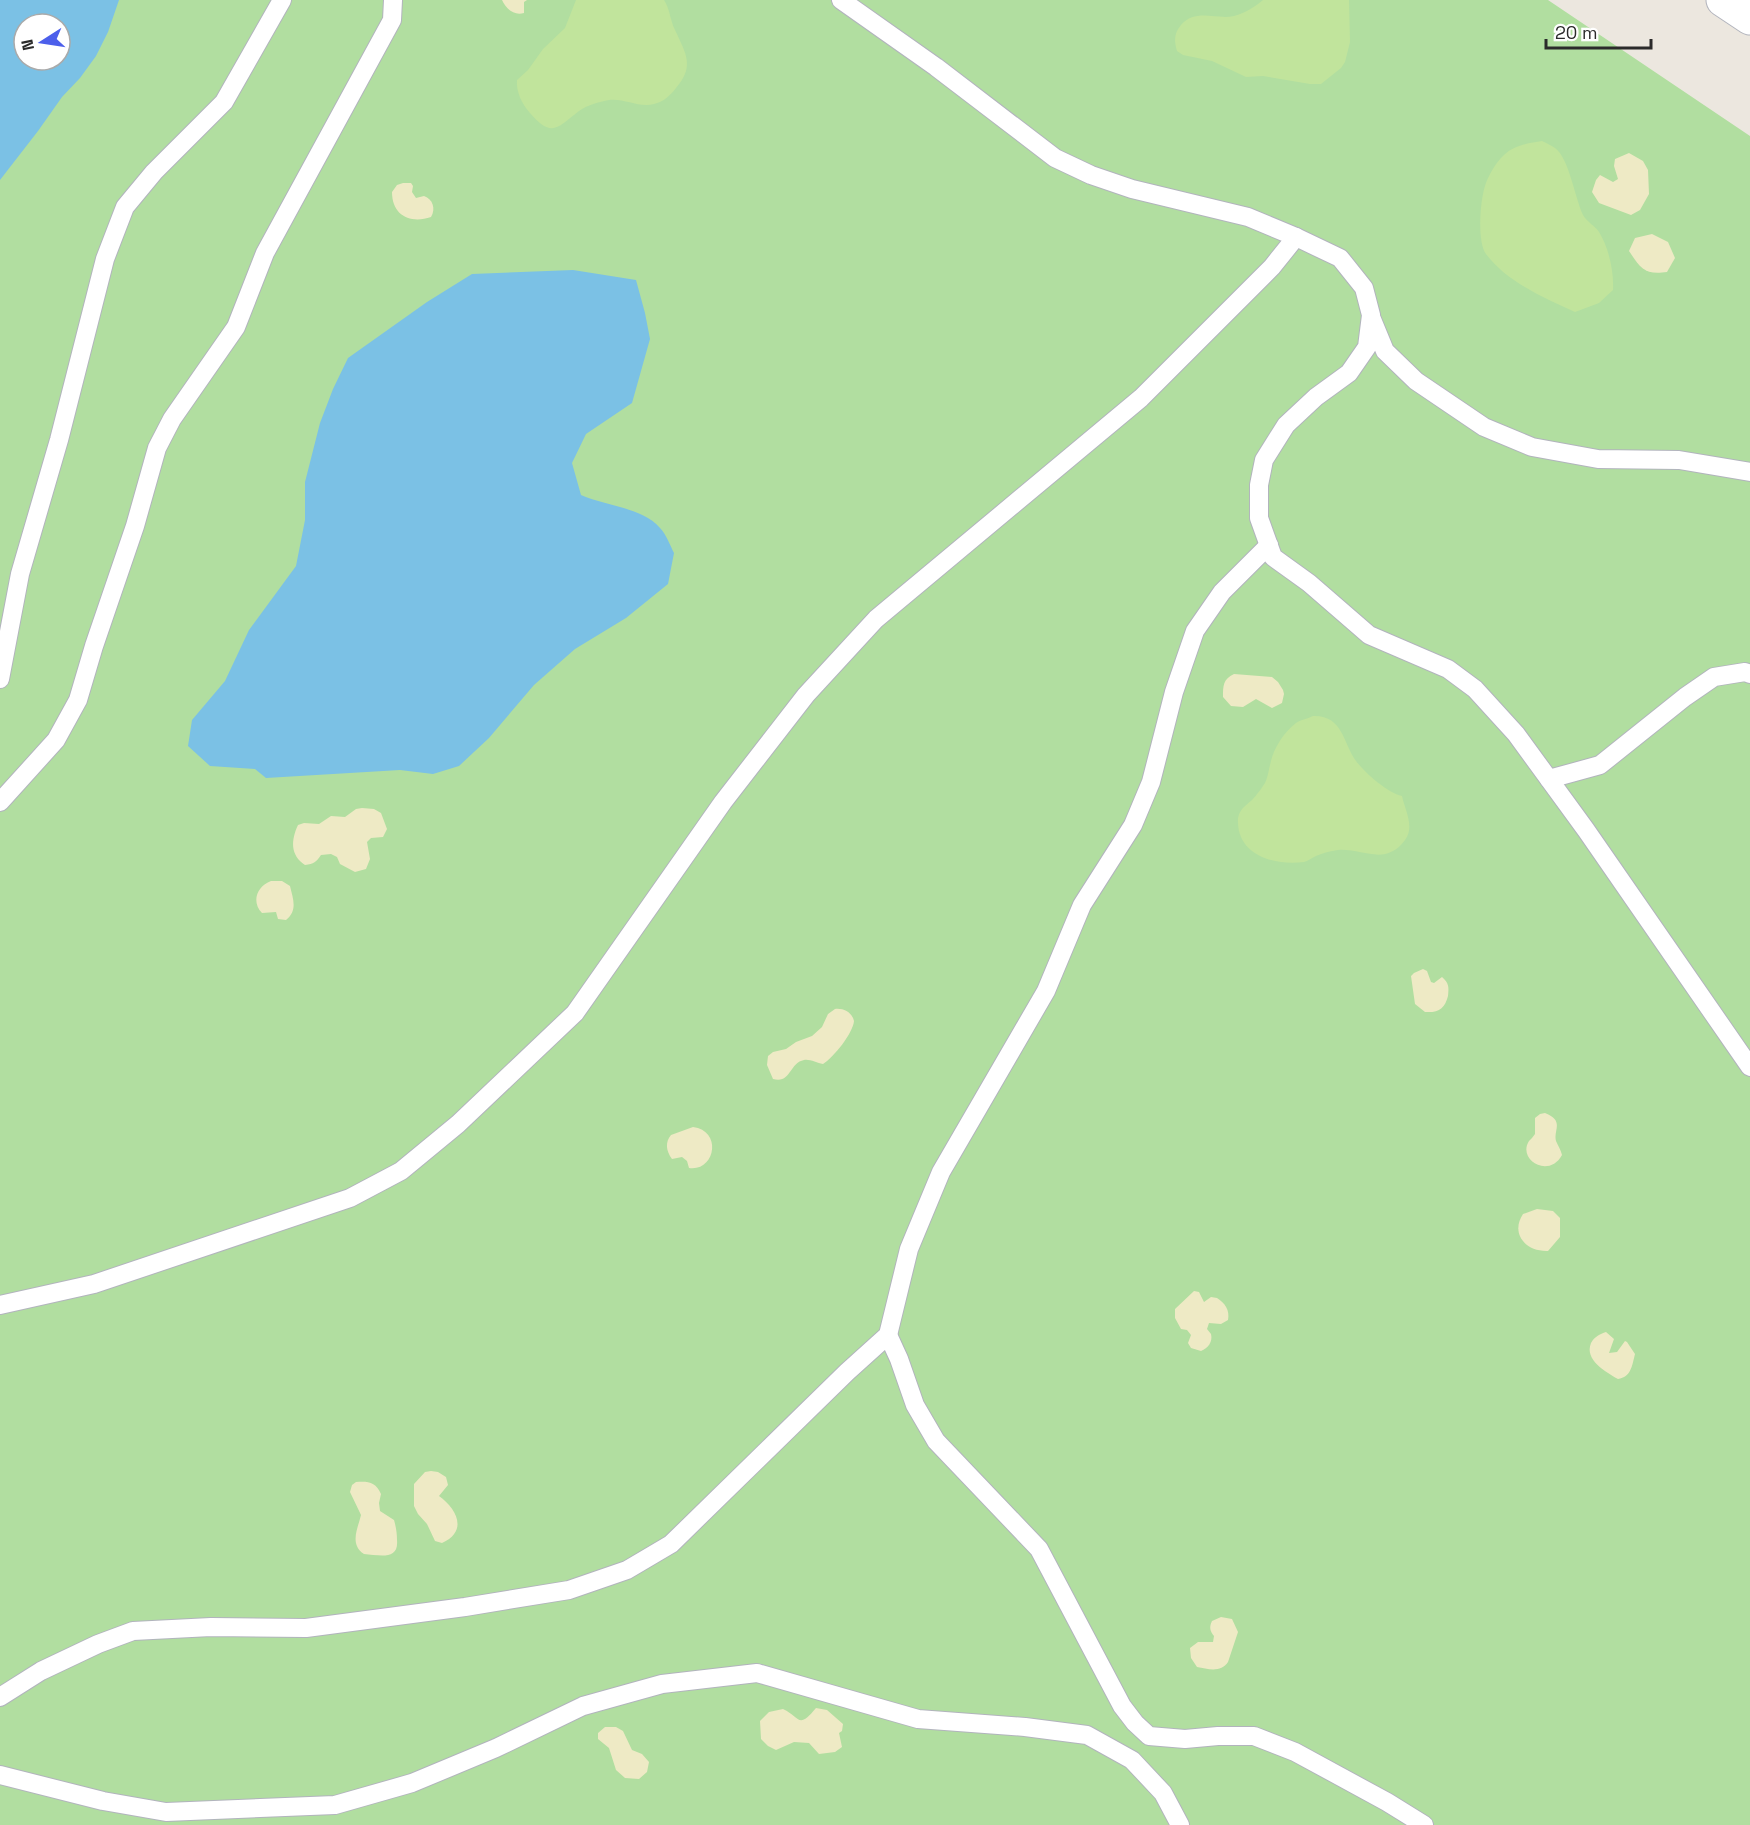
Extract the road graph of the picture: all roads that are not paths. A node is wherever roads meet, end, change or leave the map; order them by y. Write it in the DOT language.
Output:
graph roads {
  1 [pos="282,0"];
  2 [pos="393,0"];
  3 [pos="842,0"];
  4 [pos="1724,0"];
  5 [pos="1750,18"];
  6 [pos="1296,237"];
  7 [pos="1371,315"];
  8 [pos="1750,472"];
  9 [pos="1269,545"];
  10 [pos="1750,674"];
  11 [pos="0,679"];
  12 [pos="1549,779"];
  13 [pos="0,802"];
  14 [pos="1750,1067"];
  15 [pos="0,1305"];
  16 [pos="888,1335"];
  17 [pos="0,1697"];
  18 [pos="0,1775"];
  19 [pos="1180,1825"];
  20 [pos="1424,1825"];
  1 -- 11 [label="lane"];
  2 -- 13 [label="lane"];
  3 -- 6 [label="lane"];
  4 -- 5 [label="main road"];
  6 -- 7 [label="lane"];
  6 -- 15 [label="lane"];
  7 -- 8 [label="lane"];
  7 -- 9 [label="lane"];
  9 -- 12 [label="lane"];
  9 -- 16 [label="lane"];
  10 -- 12 [label="lane"];
  12 -- 14 [label="lane"];
  16 -- 17 [label="lane"];
  16 -- 20 [label="lane"];
  18 -- 19 [label="lane"];
}
